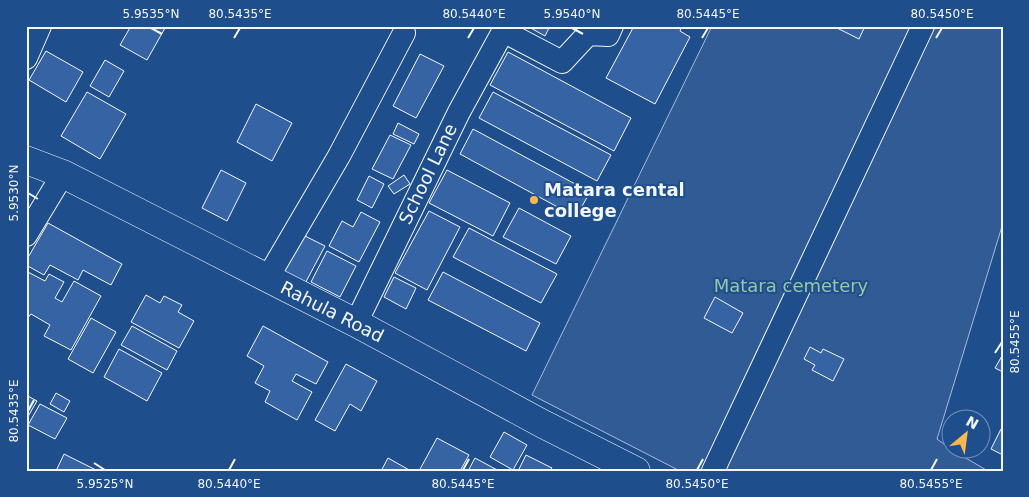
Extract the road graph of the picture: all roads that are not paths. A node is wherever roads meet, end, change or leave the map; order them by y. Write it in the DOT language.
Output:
graph roads {
  1 [pos="40,26"];
  2 [pos="612,26"];
  3 [pos="923,26"];
  4 [pos="504,28"];
  5 [pos="404,32"];
  6 [pos="26,58"];
  7 [pos="26,160"];
  8 [pos="63,174"];
  9 [pos="26,235"];
  10 [pos="267,279"];
  11 [pos="356,323"];
  12 [pos="636,471"];
  13 [pos="713,471"];
  1 -- 6 [label="street"];
  2 -- 4 [label="street"];
  3 -- 13 [label="street"];
  4 -- 11 [label="street, School Lane"];
  5 -- 10 [label="street"];
  7 -- 8 [label="main road, Rahula Road"];
  8 -- 9 [label="street"];
  8 -- 10 [label="main road, Rahula Road"];
  10 -- 11 [label="main road, Rahula Road"];
  11 -- 12 [label="main road, Rahula Road"];
}
